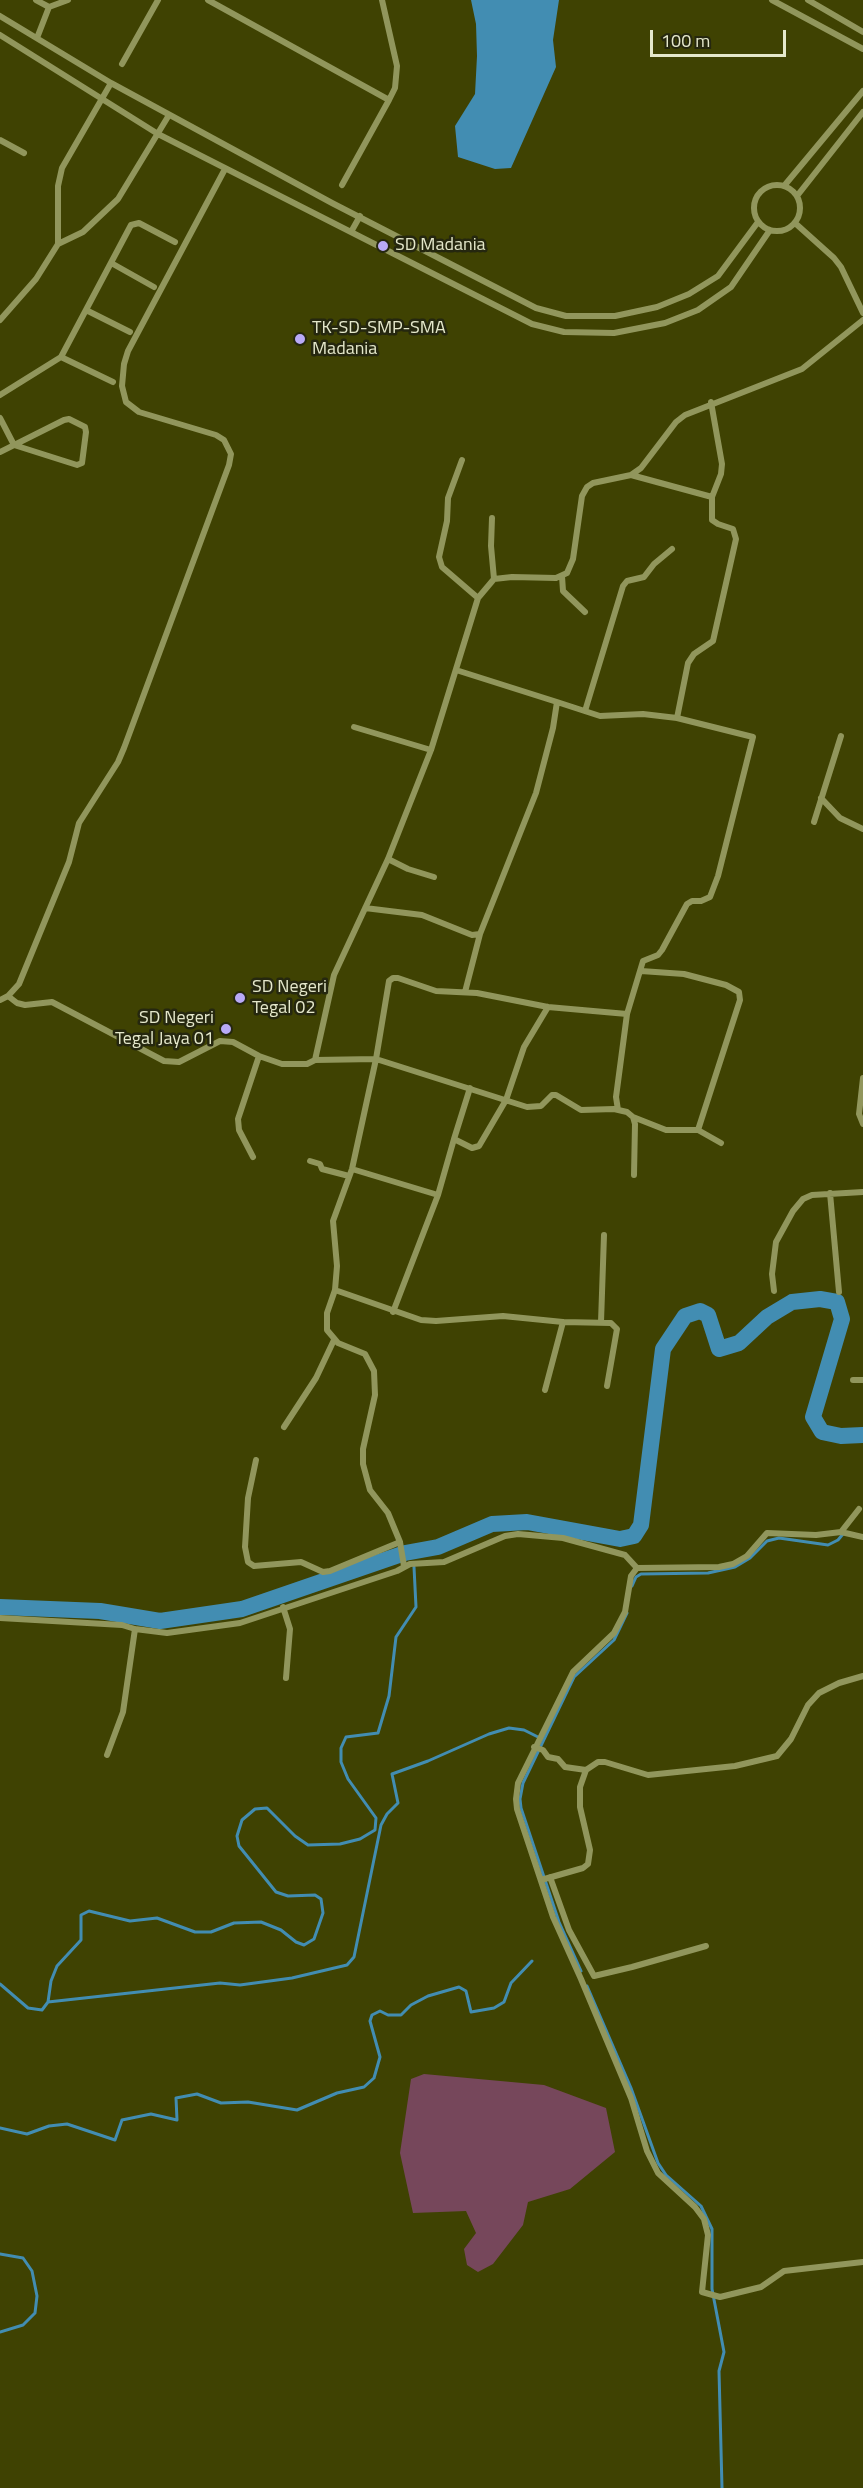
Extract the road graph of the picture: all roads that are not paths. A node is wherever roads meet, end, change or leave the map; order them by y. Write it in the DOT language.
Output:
graph roads {
  1 [pos="36,0"];
  2 [pos="68,0"];
  3 [pos="158,0"];
  4 [pos="208,0"];
  5 [pos="382,0"];
  6 [pos="772,0"];
  7 [pos="808,0"];
  8 [pos="49,7"];
  9 [pos="0,16"];
  10 [pos="863,32"];
  11 [pos="0,35"];
  12 [pos="37,38"];
  13 [pos="863,49"];
  14 [pos="122,64"];
  15 [pos="111,83"];
  16 [pos="863,91"];
  17 [pos="102,99"];
  18 [pos="389,100"];
  19 [pos="863,112"];
  20 [pos="170,115"];
  21 [pos="158,134"];
  22 [pos="0,140"];
  23 [pos="24,153"];
  24 [pos="225,169"];
  25 [pos="342,185"];
  26 [pos="784,186"];
  27 [pos="796,196"];
  28 [pos="360,216"];
  29 [pos="758,222"];
  30 [pos="795,223"];
  31 [pos="770,230"];
  32 [pos="351,232"];
  33 [pos="175,242"];
  34 [pos="58,244"];
  35 [pos="112,264"];
  36 [pos="154,287"];
  37 [pos="86,310"];
  38 [pos="863,312"];
  39 [pos="0,320"];
  40 [pos="863,320"];
  41 [pos="130,332"];
  42 [pos="61,357"];
  43 [pos="113,382"];
  44 [pos="0,395"];
  45 [pos="711,402"];
  46 [pos="0,418"];
  47 [pos="14,445"];
  48 [pos="0,452"];
  49 [pos="462,460"];
  50 [pos="631,475"];
  51 [pos="712,497"];
  52 [pos="492,518"];
  53 [pos="672,549"];
  54 [pos="562,576"];
  55 [pos="494,579"];
  56 [pos="478,598"];
  57 [pos="585,612"];
  58 [pos="456,670"];
  59 [pos="557,702"];
  60 [pos="585,711"];
  61 [pos="677,718"];
  62 [pos="354,727"];
  63 [pos="841,736"];
  64 [pos="432,750"];
  65 [pos="821,798"];
  66 [pos="814,822"];
  67 [pos="863,829"];
  68 [pos="388,859"];
  69 [pos="434,877"];
  70 [pos="365,908"];
  71 [pos="480,934"];
  72 [pos="641,971"];
  73 [pos="465,992"];
  74 [pos="8,996"];
  75 [pos="0,1000"];
  76 [pos="548,1007"];
  77 [pos="627,1014"];
  78 [pos="259,1056"];
  79 [pos="376,1059"];
  80 [pos="315,1060"];
  81 [pos="863,1078"];
  82 [pos="470,1088"];
  83 [pos="506,1100"];
  84 [pos="618,1110"];
  85 [pos="633,1117"];
  86 [pos="863,1124"];
  87 [pos="698,1130"];
  88 [pos="454,1139"];
  89 [pos="721,1143"];
  90 [pos="253,1157"];
  91 [pos="310,1161"];
  92 [pos="351,1173"];
  93 [pos="634,1175"];
  94 [pos="863,1192"];
  95 [pos="830,1193"];
  96 [pos="438,1195"];
  97 [pos="604,1235"];
  98 [pos="335,1290"];
  99 [pos="774,1291"];
  100 [pos="839,1293"];
  101 [pos="393,1312"];
  102 [pos="563,1322"];
  103 [pos="601,1322"];
  104 [pos="334,1340"];
  105 [pos="853,1380"];
  106 [pos="863,1380"];
  107 [pos="607,1386"];
  108 [pos="545,1390"];
  109 [pos="284,1427"];
  110 [pos="256,1460"];
  111 [pos="859,1509"];
  112 [pos="844,1533"];
  113 [pos="863,1537"];
  114 [pos="400,1542"];
  115 [pos="404,1566"];
  116 [pos="637,1568"];
  117 [pos="283,1607"];
  118 [pos="0,1618"];
  119 [pos="135,1629"];
  120 [pos="863,1676"];
  121 [pos="286,1677"];
  122 [pos="534,1747"];
  123 [pos="107,1755"];
  124 [pos="586,1770"];
  125 [pos="550,1877"];
  126 [pos="541,1880"];
  127 [pos="706,1946"];
  128 [pos="863,2262"];
  1 -- 8 [label="street"];
  2 -- 8 [label="street"];
  3 -- 14 [label="street"];
  4 -- 18 [label="street"];
  5 -- 18 [label="street"];
  6 -- 13 [label="street"];
  7 -- 10 [label="street"];
  8 -- 12 [label="street"];
  9 -- 12 [label="street"];
  11 -- 17 [label="street"];
  12 -- 15 [label="street"];
  15 -- 17 [label="street"];
  15 -- 20 [label="street"];
  16 -- 26 [label="street"];
  17 -- 21 [label="street"];
  17 -- 34 [label="street"];
  18 -- 25 [label="street"];
  19 -- 27 [label="street"];
  20 -- 21 [label="street"];
  20 -- 28 [label="street"];
  21 -- 24 [label="street"];
  21 -- 34 [label="street"];
  22 -- 23 [label="street"];
  24 -- 32 [label="street"];
  24 -- 74 [label="street"];
  26 -- 27 [label="street"];
  26 -- 29 [label="street"];
  27 -- 30 [label="street"];
  28 -- 29 [label="street"];
  28 -- 32 [label="street"];
  29 -- 31 [label="street"];
  30 -- 31 [label="street"];
  30 -- 38 [label="street"];
  31 -- 32 [label="street"];
  33 -- 35 [label="street"];
  34 -- 39 [label="street"];
  35 -- 36 [label="street"];
  35 -- 37 [label="street"];
  37 -- 41 [label="street"];
  37 -- 42 [label="street"];
  40 -- 45 [label="street"];
  42 -- 43 [label="street"];
  42 -- 44 [label="street"];
  45 -- 50 [label="street"];
  45 -- 51 [label="street"];
  46 -- 47 [label="street"];
  47 -- 47 [label="street"];
  47 -- 48 [label="street"];
  49 -- 56 [label="street"];
  50 -- 51 [label="street"];
  50 -- 54 [label="street"];
  51 -- 61 [label="street"];
  52 -- 55 [label="street"];
  53 -- 60 [label="street"];
  54 -- 55 [label="street"];
  54 -- 57 [label="street"];
  55 -- 56 [label="street"];
  56 -- 58 [label="street"];
  58 -- 59 [label="street"];
  58 -- 64 [label="street"];
  59 -- 60 [label="street"];
  59 -- 71 [label="street"];
  60 -- 61 [label="street"];
  61 -- 72 [label="street"];
  62 -- 64 [label="street"];
  63 -- 65 [label="street"];
  64 -- 68 [label="street"];
  65 -- 66 [label="street"];
  65 -- 67 [label="street"];
  68 -- 69 [label="street"];
  68 -- 70 [label="street"];
  70 -- 71 [label="street"];
  70 -- 80 [label="street"];
  71 -- 73 [label="street"];
  72 -- 77 [label="street"];
  72 -- 87 [label="street"];
  73 -- 76 [label="street"];
  73 -- 79 [label="street"];
  74 -- 75 [label="street"];
  74 -- 78 [label="street"];
  76 -- 77 [label="street"];
  76 -- 83 [label="street"];
  77 -- 84 [label="street"];
  78 -- 80 [label="street"];
  78 -- 90 [label="street"];
  79 -- 80 [label="street"];
  79 -- 82 [label="street"];
  79 -- 92 [label="street"];
  81 -- 86 [label="street"];
  82 -- 83 [label="street"];
  82 -- 88 [label="street"];
  83 -- 84 [label="street"];
  83 -- 88 [label="street"];
  84 -- 85 [label="street"];
  85 -- 87 [label="street"];
  85 -- 93 [label="street"];
  87 -- 89 [label="street"];
  88 -- 96 [label="street"];
  91 -- 92 [label="street"];
  92 -- 96 [label="street"];
  92 -- 98 [label="street"];
  94 -- 95 [label="street"];
  95 -- 99 [label="street"];
  95 -- 100 [label="street"];
  96 -- 101 [label="street"];
  97 -- 103 [label="street"];
  98 -- 101 [label="street"];
  98 -- 104 [label="street"];
  101 -- 102 [label="street"];
  102 -- 103 [label="street"];
  102 -- 108 [label="street"];
  103 -- 107 [label="street"];
  104 -- 109 [label="street"];
  104 -- 114 [label="street"];
  105 -- 106 [label="street"];
  110 -- 114 [label="street"];
  111 -- 112 [label="street"];
  112 -- 113 [label="street"];
  112 -- 116 [label="street"];
  114 -- 115 [label="street"];
  115 -- 116 [label="street"];
  115 -- 117 [label="street"];
  116 -- 122 [label="street"];
  117 -- 119 [label="street"];
  117 -- 121 [label="street"];
  118 -- 119 [label="street"];
  119 -- 123 [label="street"];
  120 -- 124 [label="street"];
  122 -- 124 [label="street"];
  122 -- 126 [label="street"];
  124 -- 125 [label="street"];
  125 -- 126 [label="street"];
  125 -- 127 [label="street"];
  126 -- 128 [label="street"];
}
